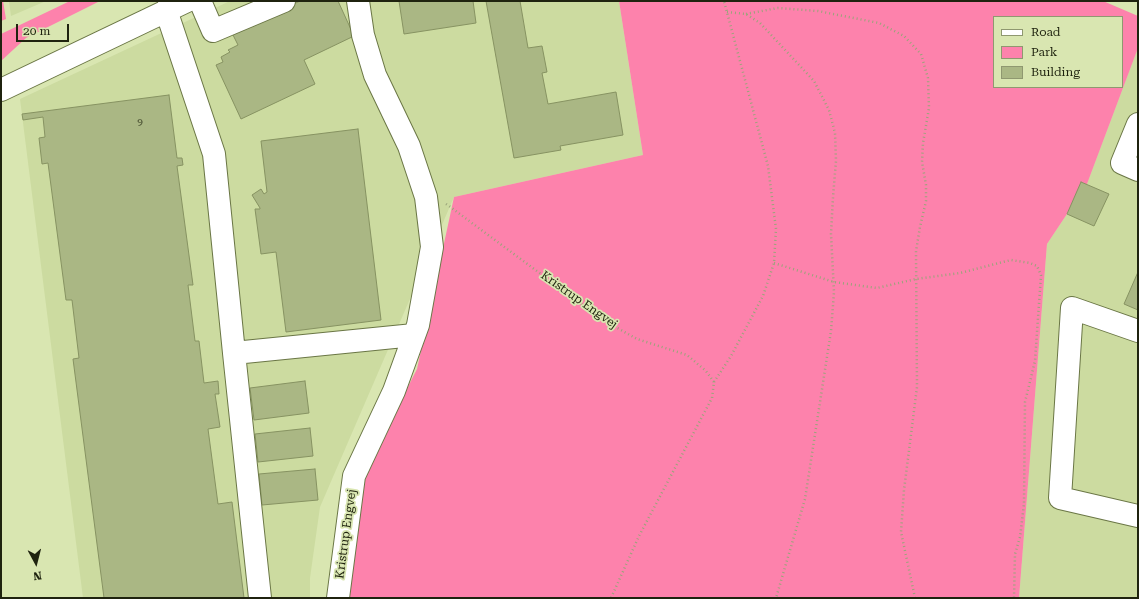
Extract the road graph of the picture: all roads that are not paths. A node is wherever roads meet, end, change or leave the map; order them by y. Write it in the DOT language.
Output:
graph roads {
  1 [pos="187,1"];
  2 [pos="200,1"];
  3 [pos="284,1"];
  4 [pos="358,1"];
  5 [pos="166,10"];
  6 [pos="1,90"];
  7 [pos="1138,124"];
  8 [pos="1138,170"];
  9 [pos="1138,331"];
  10 [pos="414,335"];
  11 [pos="234,353"];
  12 [pos="1138,516"];
  13 [pos="260,598"];
  14 [pos="338,598"];
  1 -- 5 [label="street"];
  2 -- 3 [label="street"];
  4 -- 10 [label="street, Kristrup Engvej"];
  5 -- 6 [label="street"];
  5 -- 11 [label="street"];
  7 -- 8 [label="street"];
  9 -- 12 [label="street"];
  10 -- 11 [label="street"];
  10 -- 14 [label="street, Kristrup Engvej"];
  11 -- 13 [label="street"];
}
